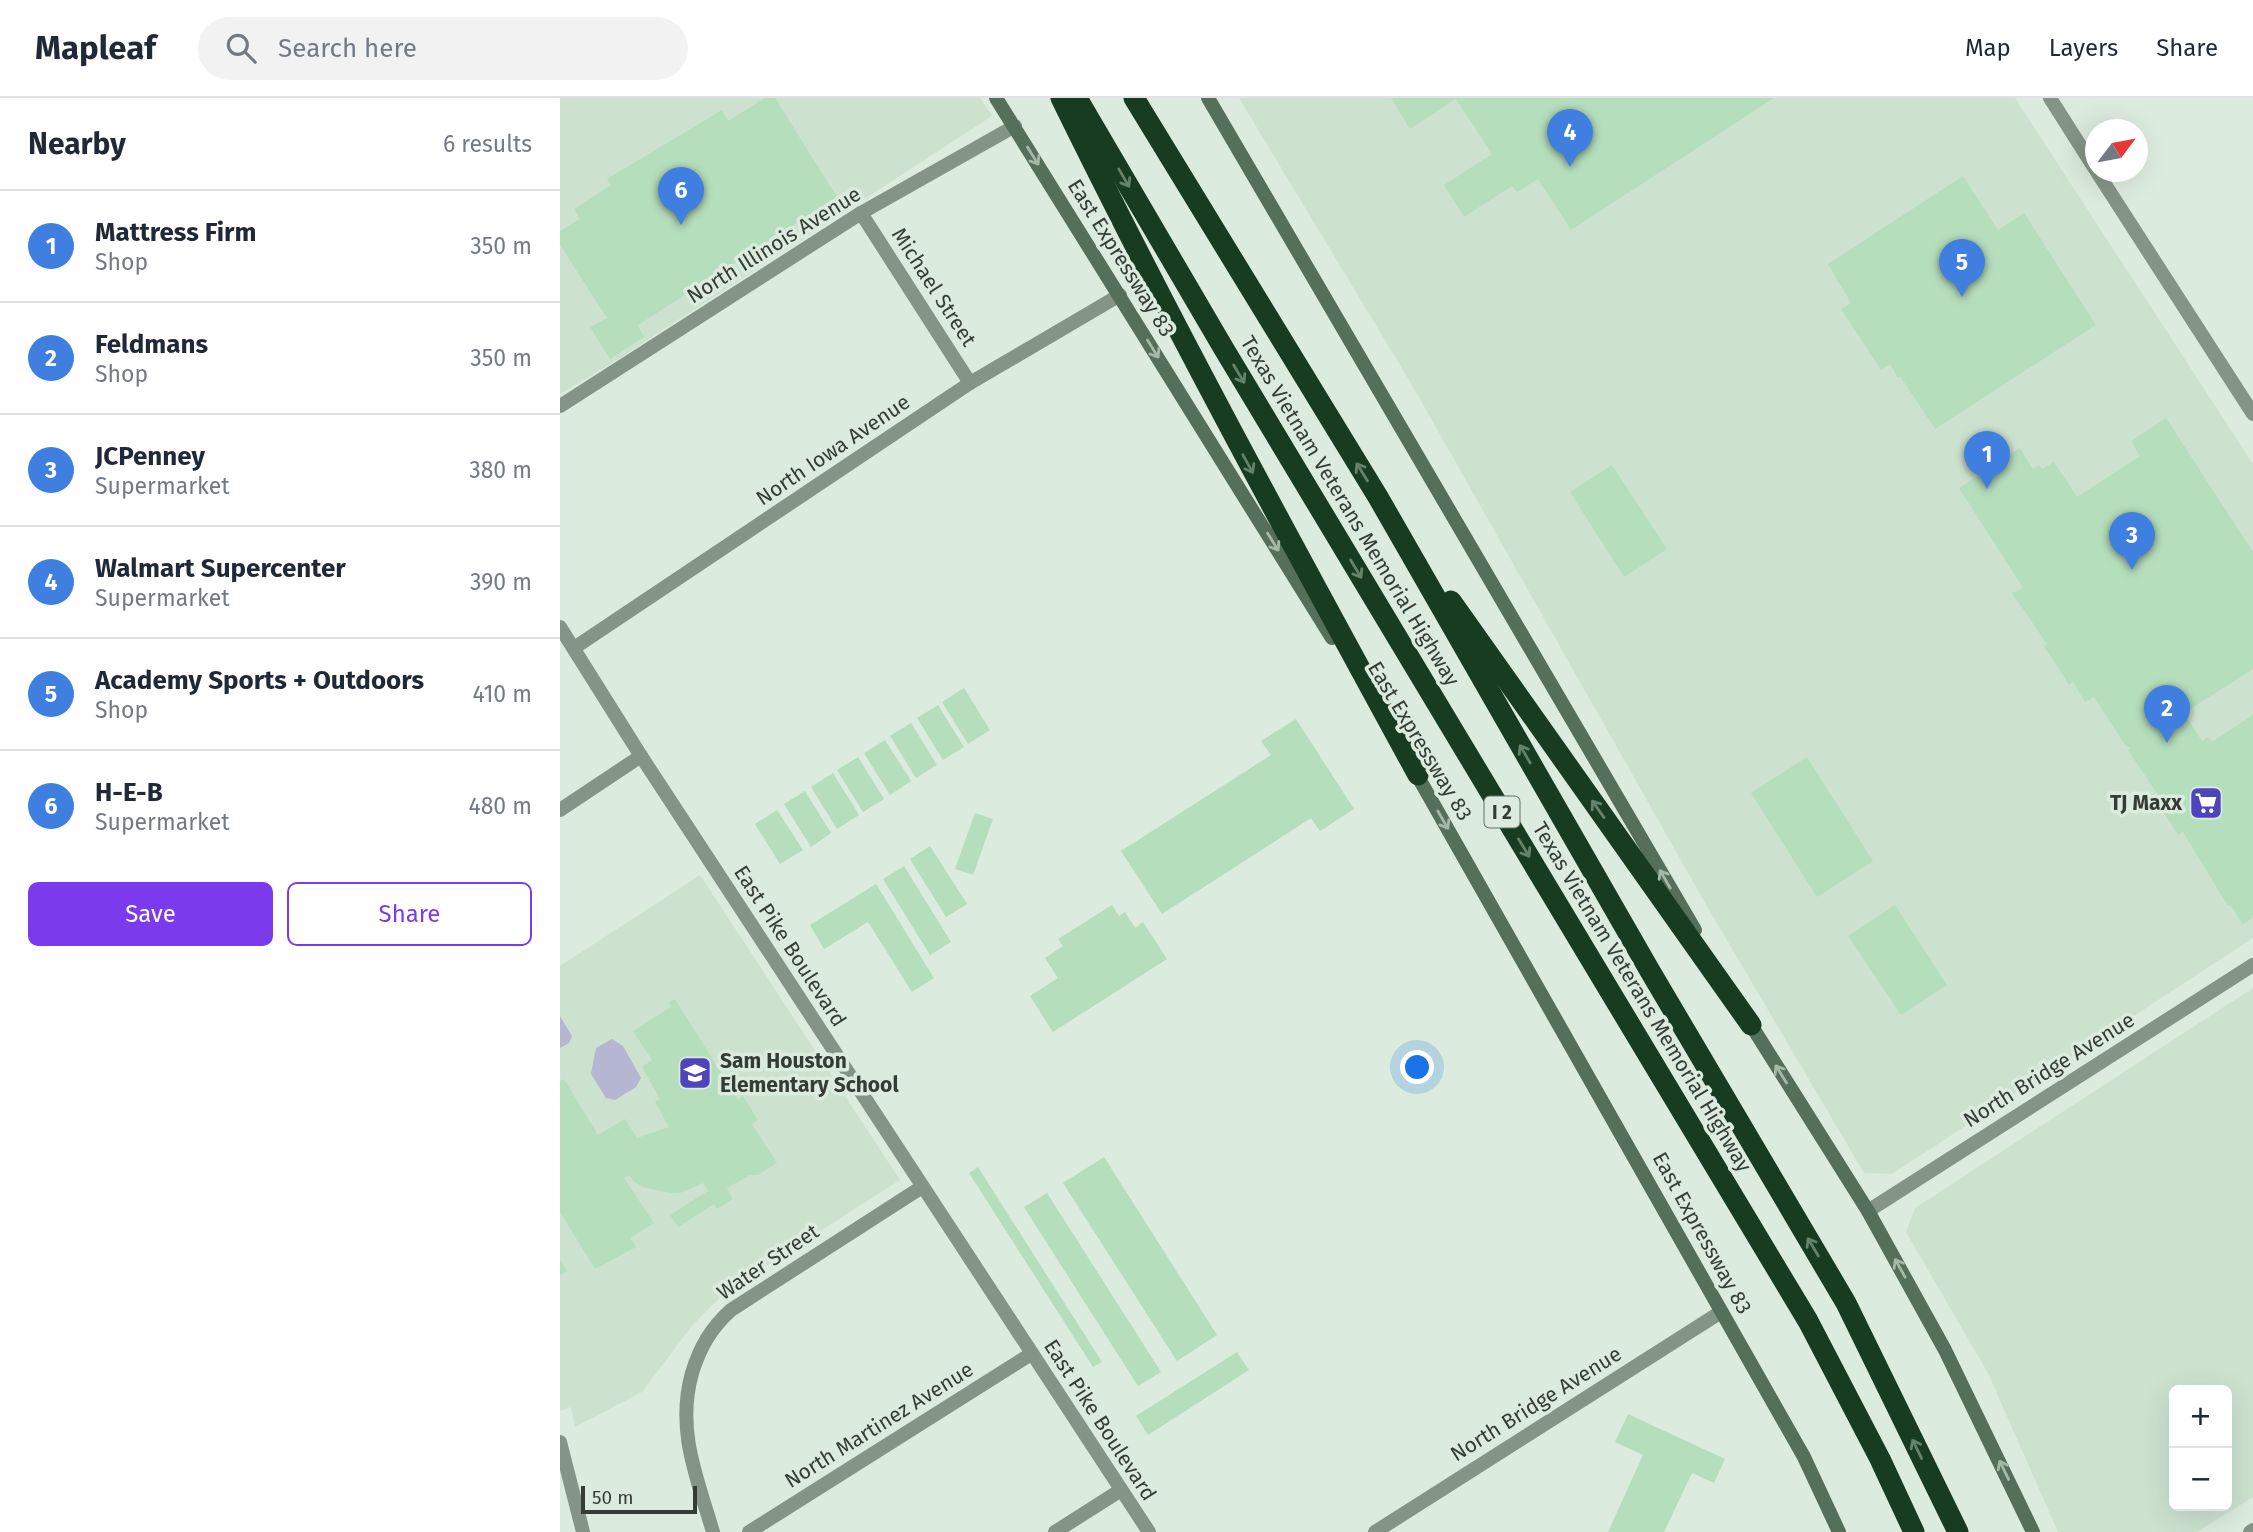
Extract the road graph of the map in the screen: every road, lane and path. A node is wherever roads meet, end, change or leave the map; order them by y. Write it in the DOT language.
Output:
graph roads {
  1 [pos="996,98"];
  2 [pos="1061,98"];
  3 [pos="1077,98"];
  4 [pos="1134,98"];
  5 [pos="1208,98"];
  6 [pos="2050,98"];
  7 [pos="1015,126"];
  8 [pos="2085,153"];
  9 [pos="2104,182"];
  10 [pos="861,213"];
  11 [pos="1120,295"];
  12 [pos="970,383"];
  13 [pos="560,406"];
  14 [pos="2253,414"];
  15 [pos="1378,497"];
  16 [pos="560,627"];
  17 [pos="574,648"];
  18 [pos="641,756"];
  19 [pos="1418,775"];
  20 [pos="560,810"];
  21 [pos="2253,965"];
  22 [pos="1751,1025"];
  23 [pos="922,1187"];
  24 [pos="1868,1211"];
  25 [pos="1720,1312"];
  26 [pos="1031,1354"];
  27 [pos="560,1442"];
  28 [pos="1121,1490"];
  29 [pos="583,1532"];
  30 [pos="713,1532"];
  31 [pos="749,1532"];
  32 [pos="1055,1532"];
  33 [pos="1149,1532"];
  34 [pos="1375,1532"];
  35 [pos="1839,1532"];
  36 [pos="1914,1532"];
  37 [pos="1958,1532"];
  38 [pos="2033,1532"];
  1 -- 7 [label="main road, East Expressway 83"];
  2 -- 19 [label="highway, one-way"];
  3 -- 36 [label="highway, Texas Vietnam Veterans Memorial Highway / I 2, one-way"];
  15 -- 4 [label="highway, Texas Vietnam Veterans Memorial Highway / I 2, one-way"];
  22 -- 5 [label="main road, one-way"];
  6 -- 8 [label="street"];
  7 -- 10 [label="street, North Illinois Avenue"];
  7 -- 11 [label="main road, East Expressway 83, one-way"];
  9 -- 14 [label="street"];
  10 -- 12 [label="street, Michael Street"];
  10 -- 13 [label="street, North Illinois Avenue"];
  11 -- 12 [label="street, North Iowa Avenue"];
  11 -- 19 [label="main road, East Expressway 83, one-way"];
  12 -- 17 [label="street, North Iowa Avenue"];
  22 -- 15 [label="highway, one-way"];
  37 -- 15 [label="highway, Texas Vietnam Veterans Memorial Highway / I 2, one-way"];
  16 -- 17 [label="street, East Pike Boulevard"];
  17 -- 18 [label="street, East Pike Boulevard"];
  18 -- 20 [label="street"];
  18 -- 23 [label="street, East Pike Boulevard"];
  19 -- 25 [label="main road, East Expressway 83, one-way"];
  21 -- 24 [label="street, North Bridge Avenue"];
  24 -- 22 [label="main road, one-way"];
  23 -- 26 [label="street, East Pike Boulevard"];
  23 -- 30 [label="street, Water Street"];
  38 -- 24 [label="main road, one-way"];
  25 -- 34 [label="street, North Bridge Avenue"];
  25 -- 35 [label="main road, East Expressway 83"];
  26 -- 28 [label="street, East Pike Boulevard"];
  26 -- 31 [label="street, North Martinez Avenue"];
  27 -- 29 [label="street"];
  28 -- 32 [label="street"];
  28 -- 33 [label="street, East Pike Boulevard"];
}
